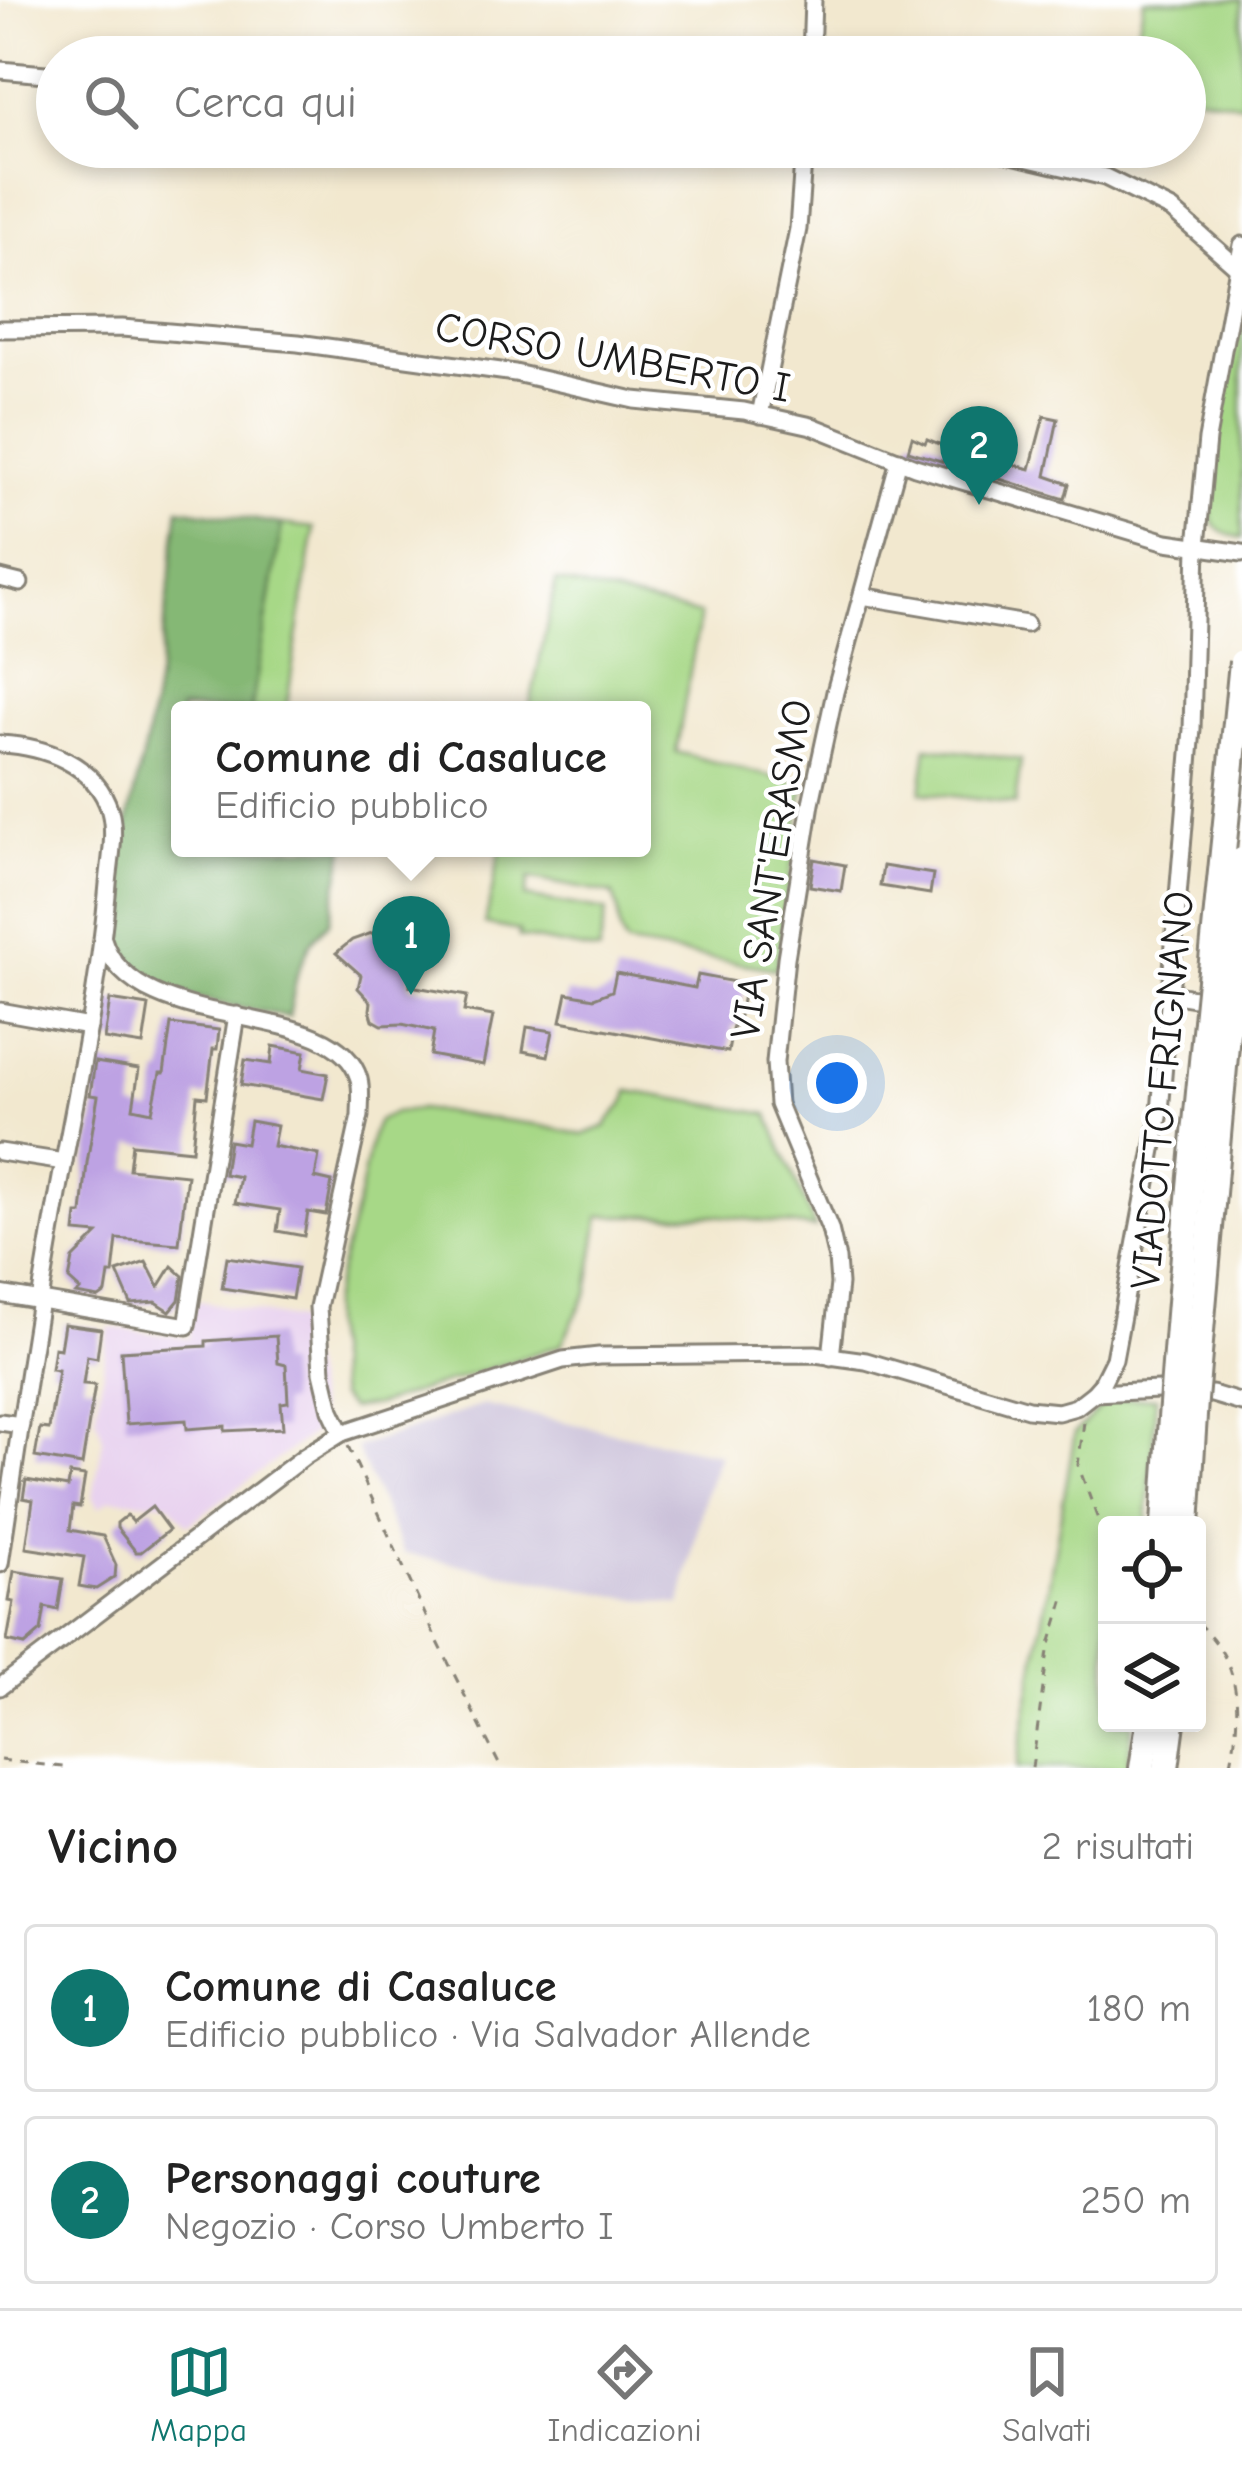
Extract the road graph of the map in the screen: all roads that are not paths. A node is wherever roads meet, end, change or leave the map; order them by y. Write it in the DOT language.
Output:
graph roads {
  1 [pos="813,0"];
  2 [pos="812,36"];
  3 [pos="0,70"];
  4 [pos="36,73"];
  5 [pos="803,168"];
  6 [pos="1067,168"];
  7 [pos="1242,245"];
  8 [pos="1238,268"];
  9 [pos="0,329"];
  10 [pos="760,415"];
  11 [pos="899,460"];
  12 [pos="1197,546"];
  13 [pos="1242,553"];
  14 [pos="0,578"];
  15 [pos="20,583"];
  16 [pos="862,596"];
  17 [pos="1026,624"];
  18 [pos="1242,662"];
  19 [pos="0,744"];
  20 [pos="1242,860"];
  21 [pos="103,939"];
  22 [pos="1170,994"];
  23 [pos="1242,1006"];
  24 [pos="0,1011"];
  25 [pos="237,1015"];
  26 [pos="89,1027"];
  27 [pos="0,1152"];
  28 [pos="64,1162"];
  29 [pos="0,1294"];
  30 [pos="41,1301"];
  31 [pos="830,1357"];
  32 [pos="1159,1390"];
  33 [pos="1212,1394"];
  34 [pos="1089,1398"];
  35 [pos="1242,1403"];
  36 [pos="0,1422"];
  37 [pos="21,1425"];
  38 [pos="342,1433"];
  39 [pos="1165,1516"];
  40 [pos="1188,1516"];
  41 [pos="0,1564"];
  42 [pos="0,1687"];
  43 [pos="1148,1732"];
  44 [pos="1171,1732"];
  45 [pos="1142,1768"];
  46 [pos="1166,1768"];
  1 -- 2 [label="street"];
  3 -- 4 [label="street"];
  5 -- 10 [label="street"];
  6 -- 8 [label="street"];
  7 -- 8 [label="street"];
  8 -- 12 [label="street"];
  9 -- 10 [label="street, CORSO UMBERTO I"];
  10 -- 11 [label="street, CORSO UMBERTO I"];
  11 -- 12 [label="street, CORSO UMBERTO I"];
  11 -- 16 [label="street, VIA SANT'ERASMO"];
  12 -- 13 [label="street, CORSO UMBERTO I"];
  12 -- 22 [label="street"];
  14 -- 15 [label="street"];
  16 -- 17 [label="street"];
  16 -- 31 [label="street, VIA SANT'ERASMO"];
  18 -- 39 [label="highway, VIADOTTO FRIGNANO, bridge"];
  19 -- 21 [label="street"];
  20 -- 40 [label="highway, VIADOTTO FRIGNANO, bridge"];
  21 -- 25 [label="street"];
  21 -- 26 [label="street"];
  22 -- 23 [label="street"];
  22 -- 34 [label="street"];
  24 -- 26 [label="street"];
  25 -- 30 [label="street"];
  25 -- 38 [label="street"];
  26 -- 28 [label="street"];
  27 -- 28 [label="street"];
  28 -- 30 [label="street"];
  29 -- 30 [label="street"];
  30 -- 37 [label="street"];
  31 -- 34 [label="street"];
  31 -- 38 [label="street"];
  32 -- 34 [label="street"];
  33 -- 35 [label="street"];
  36 -- 37 [label="street"];
  37 -- 41 [label="street"];
  38 -- 42 [label="street"];
  43 -- 45 [label="highway"];
  44 -- 46 [label="highway"];
}
